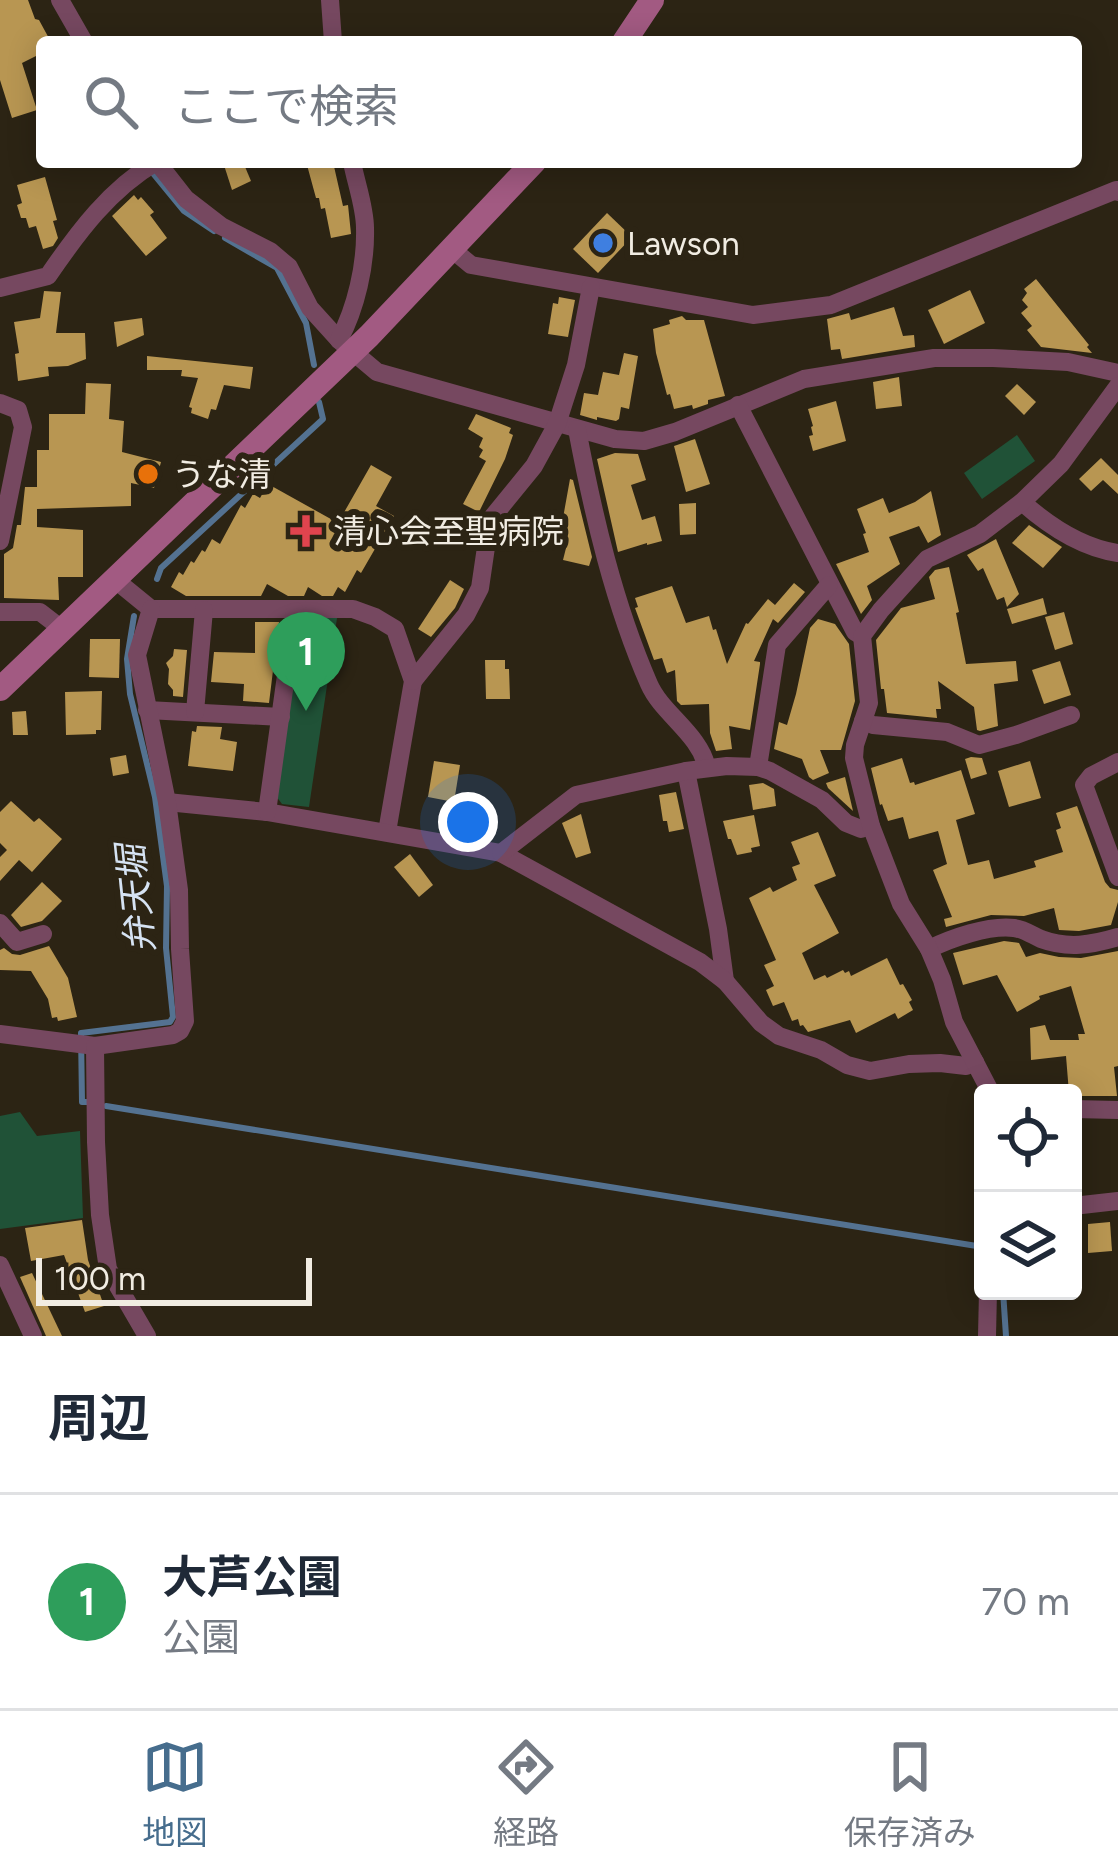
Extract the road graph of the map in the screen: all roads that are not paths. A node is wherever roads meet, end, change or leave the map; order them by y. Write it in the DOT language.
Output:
graph roads {
  1 [pos="60,0"];
  2 [pos="330,0"];
  3 [pos="652,0"];
  4 [pos="81,36"];
  5 [pos="333,36"];
  6 [pos="628,36"];
  7 [pos="145,168"];
  8 [pos="161,168"];
  9 [pos="353,168"];
  10 [pos="528,168"];
  11 [pos="1118,193"];
  12 [pos="453,250"];
  13 [pos="591,287"];
  14 [pos="0,288"];
  15 [pos="346,346"];
  16 [pos="1118,373"];
  17 [pos="1118,386"];
  18 [pos="0,403"];
  19 [pos="738,405"];
  20 [pos="557,424"];
  21 [pos="577,429"];
  22 [pos="1022,502"];
  23 [pos="0,541"];
  24 [pos="1118,553"];
  25 [pos="113,578"];
  26 [pos="829,585"];
  27 [pos="152,609"];
  28 [pos="204,610"];
  29 [pos="295,611"];
  30 [pos="0,612"];
  31 [pos="62,629"];
  32 [pos="862,636"];
  33 [pos="413,681"];
  34 [pos="0,689"];
  35 [pos="147,710"];
  36 [pos="195,712"];
  37 [pos="1071,715"];
  38 [pos="281,717"];
  39 [pos="863,721"];
  40 [pos="1118,762"];
  41 [pos="707,767"];
  42 [pos="758,767"];
  43 [pos="686,771"];
  44 [pos="167,802"];
  45 [pos="267,812"];
  46 [pos="871,826"];
  47 [pos="388,832"];
  48 [pos="501,853"];
  49 [pos="1118,878"];
  50 [pos="0,923"];
  51 [pos="43,934"];
  52 [pos="1118,937"];
  53 [pos="929,949"];
  54 [pos="725,981"];
  55 [pos="0,1034"];
  56 [pos="85,1044"];
  57 [pos="975,1062"];
  58 [pos="986,1084"];
  59 [pos="1082,1108"];
  60 [pos="1118,1109"];
  61 [pos="1118,1202"];
  62 [pos="1082,1205"];
  63 [pos="0,1265"];
  64 [pos="988,1300"];
  65 [pos="33,1336"];
  66 [pos="147,1336"];
  67 [pos="987,1336"];
  1 -- 4 [label="street"];
  2 -- 5 [label="street"];
  3 -- 6 [label="street"];
  7 -- 14 [label="street"];
  8 -- 15 [label="street"];
  9 -- 15 [label="street"];
  10 -- 12 [label="street"];
  11 -- 13 [label="street"];
  12 -- 13 [label="street"];
  12 -- 15 [label="street"];
  13 -- 20 [label="street"];
  15 -- 20 [label="street"];
  15 -- 25 [label="street"];
  16 -- 19 [label="street"];
  17 -- 22 [label="street"];
  18 -- 23 [label="street"];
  19 -- 21 [label="street"];
  19 -- 26 [label="street"];
  20 -- 21 [label="street"];
  20 -- 33 [label="street"];
  21 -- 41 [label="street"];
  22 -- 24 [label="street"];
  22 -- 32 [label="street"];
  25 -- 27 [label="street"];
  25 -- 31 [label="street"];
  26 -- 32 [label="street"];
  26 -- 42 [label="street"];
  27 -- 28 [label="street"];
  27 -- 35 [label="street"];
  28 -- 29 [label="street"];
  28 -- 36 [label="street"];
  29 -- 33 [label="street"];
  29 -- 38 [label="street"];
  30 -- 31 [label="street"];
  31 -- 34 [label="street"];
  32 -- 39 [label="street"];
  33 -- 47 [label="street"];
  35 -- 36 [label="street"];
  35 -- 44 [label="street"];
  36 -- 38 [label="street"];
  37 -- 39 [label="street"];
  38 -- 45 [label="street"];
  39 -- 46 [label="street"];
  40 -- 49 [label="street"];
  41 -- 42 [label="street"];
  41 -- 43 [label="street"];
  42 -- 46 [label="street"];
  43 -- 48 [label="street"];
  43 -- 54 [label="street"];
  44 -- 45 [label="street"];
  44 -- 56 [label="street"];
  45 -- 47 [label="street"];
  46 -- 53 [label="street"];
  47 -- 48 [label="street"];
  48 -- 54 [label="street"];
  50 -- 51 [label="street"];
  52 -- 53 [label="street"];
  53 -- 57 [label="street"];
  54 -- 57 [label="street"];
  55 -- 56 [label="street"];
  56 -- 66 [label="street"];
  57 -- 58 [label="street"];
  59 -- 60 [label="street"];
  61 -- 62 [label="street"];
  63 -- 65 [label="street"];
  64 -- 67 [label="street"];
}
